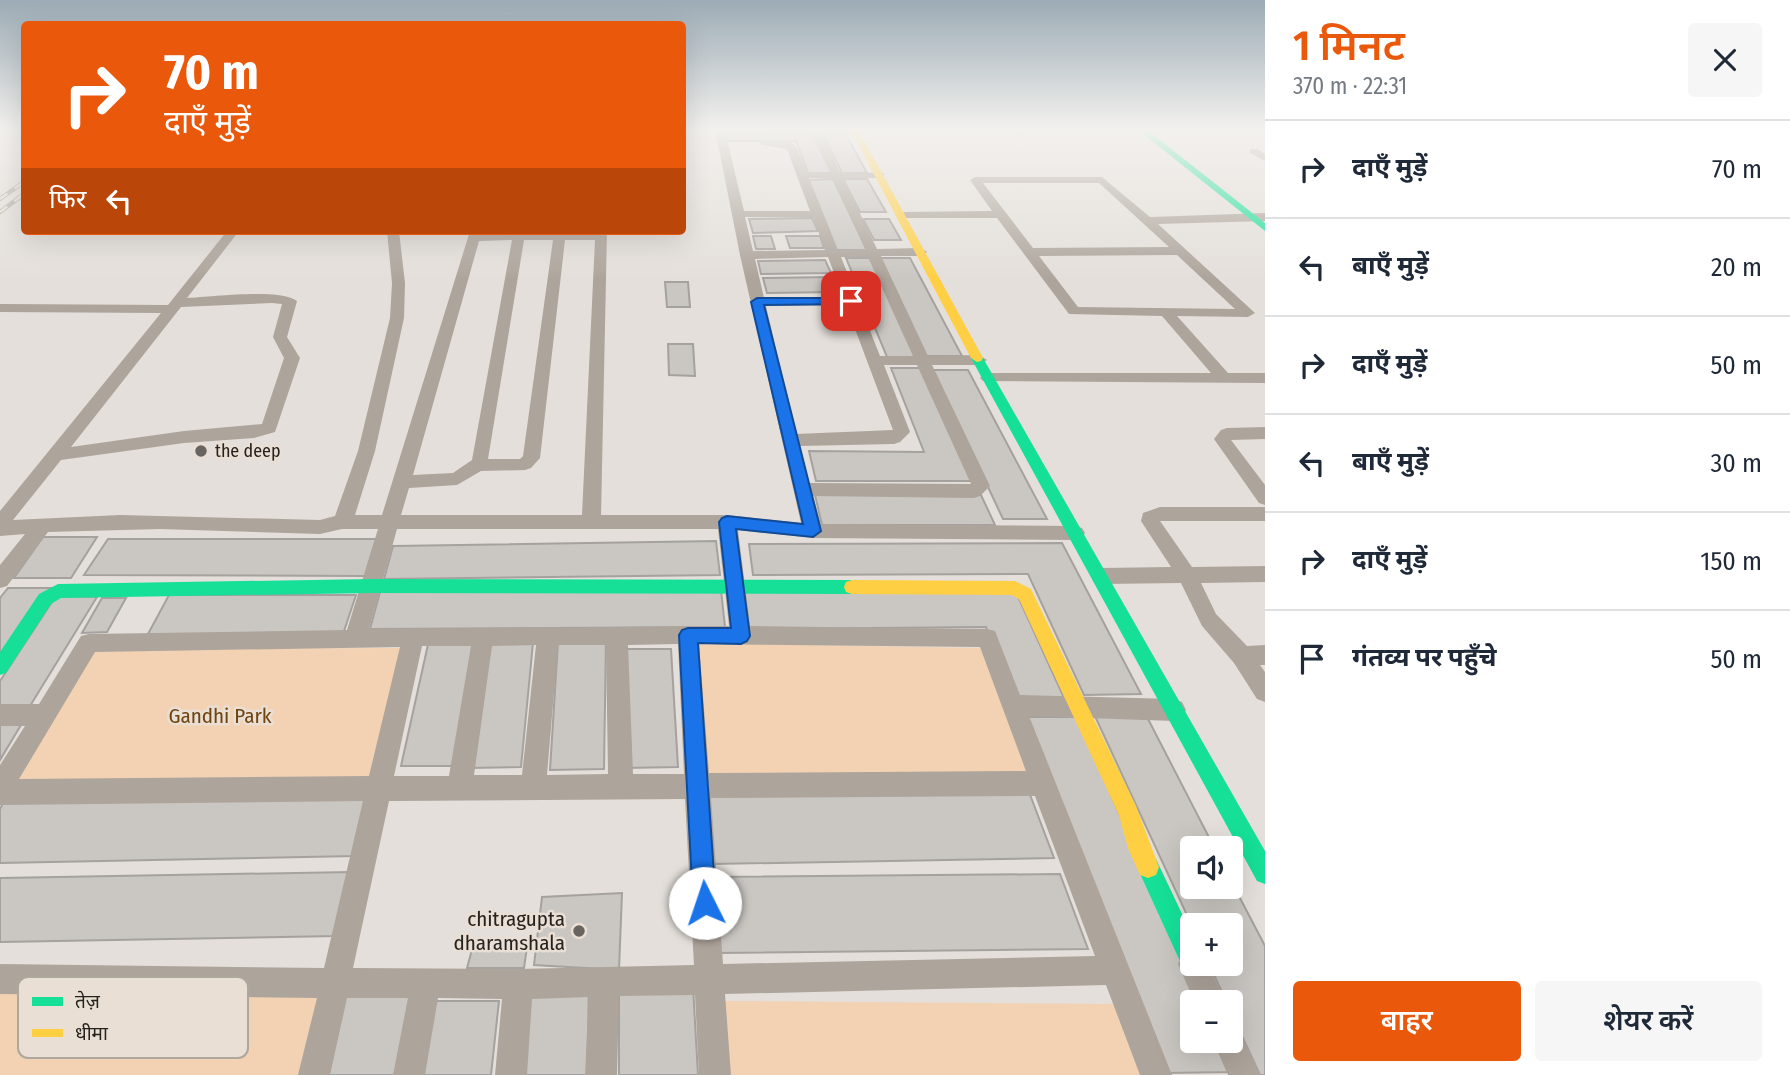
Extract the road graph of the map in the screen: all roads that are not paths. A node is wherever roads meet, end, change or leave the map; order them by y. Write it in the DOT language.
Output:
graph roads {
  1 [pos="730,179"];
  2 [pos="804,179"];
  3 [pos="841,179"];
  4 [pos="881,179"];
  5 [pos="1206,179"];
  6 [pos="737,214"];
  7 [pos="817,214"];
  8 [pos="1002,214"];
  9 [pos="901,215"];
  10 [pos="1147,221"];
  11 [pos="1261,221"];
  12 [pos="230,235"];
  13 [pos="393,235"];
  14 [pos="475,235"];
  15 [pos="520,235"];
  16 [pos="560,235"];
  17 [pos="601,235"];
  18 [pos="1180,251"];
  19 [pos="921,252"];
  20 [pos="1029,252"];
  21 [pos="833,253"];
  22 [pos="872,253"];
  23 [pos="746,255"];
  24 [pos="851,301"];
  25 [pos="757,302"];
  26 [pos="174,306"];
  27 [pos="0,308"];
  28 [pos="1166,312"];
  29 [pos="922,360"];
  30 [pos="979,360"];
  31 [pos="873,361"];
  32 [pos="988,377"];
  33 [pos="1224,377"];
  34 [pos="1265,377"];
  35 [pos="1265,433"];
  36 [pos="790,440"];
  37 [pos="57,455"];
  38 [pos="480,463"];
  39 [pos="402,482"];
  40 [pos="802,489"];
  41 [pos="1265,498"];
  42 [pos="1265,514"];
  43 [pos="342,522"];
  44 [pos="591,522"];
  45 [pos="727,522"];
  46 [pos="391,523"];
  47 [pos="43,524"];
  48 [pos="0,527"];
  49 [pos="813,531"];
  50 [pos="1075,533"];
  51 [pos="1265,574"];
  52 [pos="1187,575"];
  53 [pos="1101,576"];
  54 [pos="0,580"];
  55 [pos="372,586"];
  56 [pos="735,586"];
  57 [pos="688,635"];
  58 [pos="483,636"];
  59 [pos="548,636"];
  60 [pos="617,636"];
  61 [pos="741,636"];
  62 [pos="413,637"];
  63 [pos="355,639"];
  64 [pos="1265,655"];
  65 [pos="1242,656"];
  66 [pos="0,667"];
  67 [pos="1265,692"];
  68 [pos="1012,705"];
  69 [pos="1080,707"];
  70 [pos="1174,710"];
  71 [pos="0,715"];
  72 [pos="43,715"];
  73 [pos="1043,783"];
  74 [pos="696,784"];
  75 [pos="621,786"];
  76 [pos="533,788"];
  77 [pos="459,789"];
  78 [pos="0,790"];
  79 [pos="379,791"];
  80 [pos="1265,873"];
  81 [pos="1180,937"];
  82 [pos="1113,970"];
  83 [pos="0,979"];
  84 [pos="18,979"];
  85 [pos="710,980"];
  86 [pos="248,982"];
  87 [pos="605,982"];
  88 [pos="335,983"];
  89 [pos="426,983"];
  90 [pos="519,984"];
  91 [pos="1234,1053"];
  92 [pos="314,1075"];
  93 [pos="409,1075"];
  94 [pos="511,1075"];
  95 [pos="601,1075"];
  96 [pos="716,1075"];
  97 [pos="1156,1075"];
  98 [pos="1244,1075"];
  1 -- 6 [label="street"];
  2 -- 7 [label="street"];
  3 -- 22 [label="street"];
  4 -- 9 [label="street"];
  5 -- 11 [label="street"];
  6 -- 7 [label="street"];
  6 -- 23 [label="street"];
  7 -- 21 [label="street"];
  8 -- 9 [label="street"];
  8 -- 10 [label="street"];
  8 -- 20 [label="street"];
  9 -- 19 [label="street"];
  10 -- 11 [label="street"];
  10 -- 18 [label="street"];
  12 -- 26 [label="street"];
  13 -- 43 [label="street"];
  14 -- 39 [label="street"];
  15 -- 38 [label="street"];
  16 -- 38 [label="street"];
  17 -- 44 [label="street"];
  18 -- 20 [label="street"];
  18 -- 28 [label="street"];
  19 -- 22 [label="street"];
  19 -- 30 [label="street"];
  20 -- 28 [label="street"];
  21 -- 22 [label="street"];
  21 -- 23 [label="street"];
  21 -- 24 [label="street"];
  22 -- 29 [label="street"];
  23 -- 25 [label="street"];
  24 -- 25 [label="street"];
  24 -- 31 [label="street"];
  25 -- 36 [label="street"];
  26 -- 27 [label="street"];
  26 -- 37 [label="street"];
  26 -- 37 [label="street"];
  28 -- 33 [label="street"];
  29 -- 30 [label="street"];
  29 -- 31 [label="street"];
  29 -- 40 [label="street"];
  30 -- 32 [label="street"];
  31 -- 36 [label="street"];
  32 -- 33 [label="street"];
  32 -- 50 [label="street"];
  33 -- 34 [label="street"];
  35 -- 41 [label="street"];
  36 -- 40 [label="street"];
  37 -- 48 [label="street"];
  38 -- 39 [label="street"];
  39 -- 46 [label="street"];
  40 -- 49 [label="street"];
  42 -- 52 [label="street"];
  43 -- 46 [label="street"];
  43 -- 47 [label="street"];
  44 -- 45 [label="street"];
  44 -- 46 [label="street"];
  45 -- 49 [label="street"];
  45 -- 56 [label="street"];
  46 -- 55 [label="street"];
  47 -- 48 [label="street"];
  47 -- 54 [label="street"];
  49 -- 50 [label="street"];
  50 -- 53 [label="street"];
  51 -- 52 [label="street"];
  52 -- 53 [label="street"];
  52 -- 65 [label="street"];
  53 -- 70 [label="street"];
  55 -- 56 [label="street"];
  55 -- 63 [label="street"];
  55 -- 66 [label="street"];
  56 -- 61 [label="street"];
  56 -- 69 [label="street"];
  57 -- 60 [label="street"];
  57 -- 61 [label="street"];
  57 -- 74 [label="street"];
  58 -- 59 [label="street"];
  58 -- 62 [label="street"];
  58 -- 77 [label="street"];
  59 -- 60 [label="street"];
  59 -- 76 [label="street"];
  60 -- 75 [label="street"];
  61 -- 68 [label="street"];
  62 -- 63 [label="street"];
  62 -- 79 [label="street"];
  63 -- 72 [label="street"];
  64 -- 65 [label="street"];
  65 -- 67 [label="street"];
  68 -- 69 [label="street"];
  68 -- 73 [label="street"];
  69 -- 70 [label="street"];
  69 -- 81 [label="street"];
  70 -- 80 [label="street"];
  71 -- 72 [label="street"];
  72 -- 78 [label="street"];
  73 -- 74 [label="street"];
  73 -- 82 [label="street"];
  74 -- 75 [label="street"];
  74 -- 85 [label="street"];
  75 -- 76 [label="street"];
  76 -- 77 [label="street"];
  77 -- 79 [label="street"];
  78 -- 79 [label="street"];
  79 -- 88 [label="street"];
  82 -- 85 [label="street"];
  82 -- 97 [label="street"];
  83 -- 84 [label="street"];
  85 -- 87 [label="street"];
  85 -- 96 [label="street"];
  86 -- 88 [label="street"];
  87 -- 90 [label="street"];
  87 -- 95 [label="street"];
  88 -- 89 [label="street"];
  88 -- 92 [label="street"];
  89 -- 90 [label="street"];
  89 -- 93 [label="street"];
  90 -- 94 [label="street"];
  91 -- 98 [label="street"];
}
